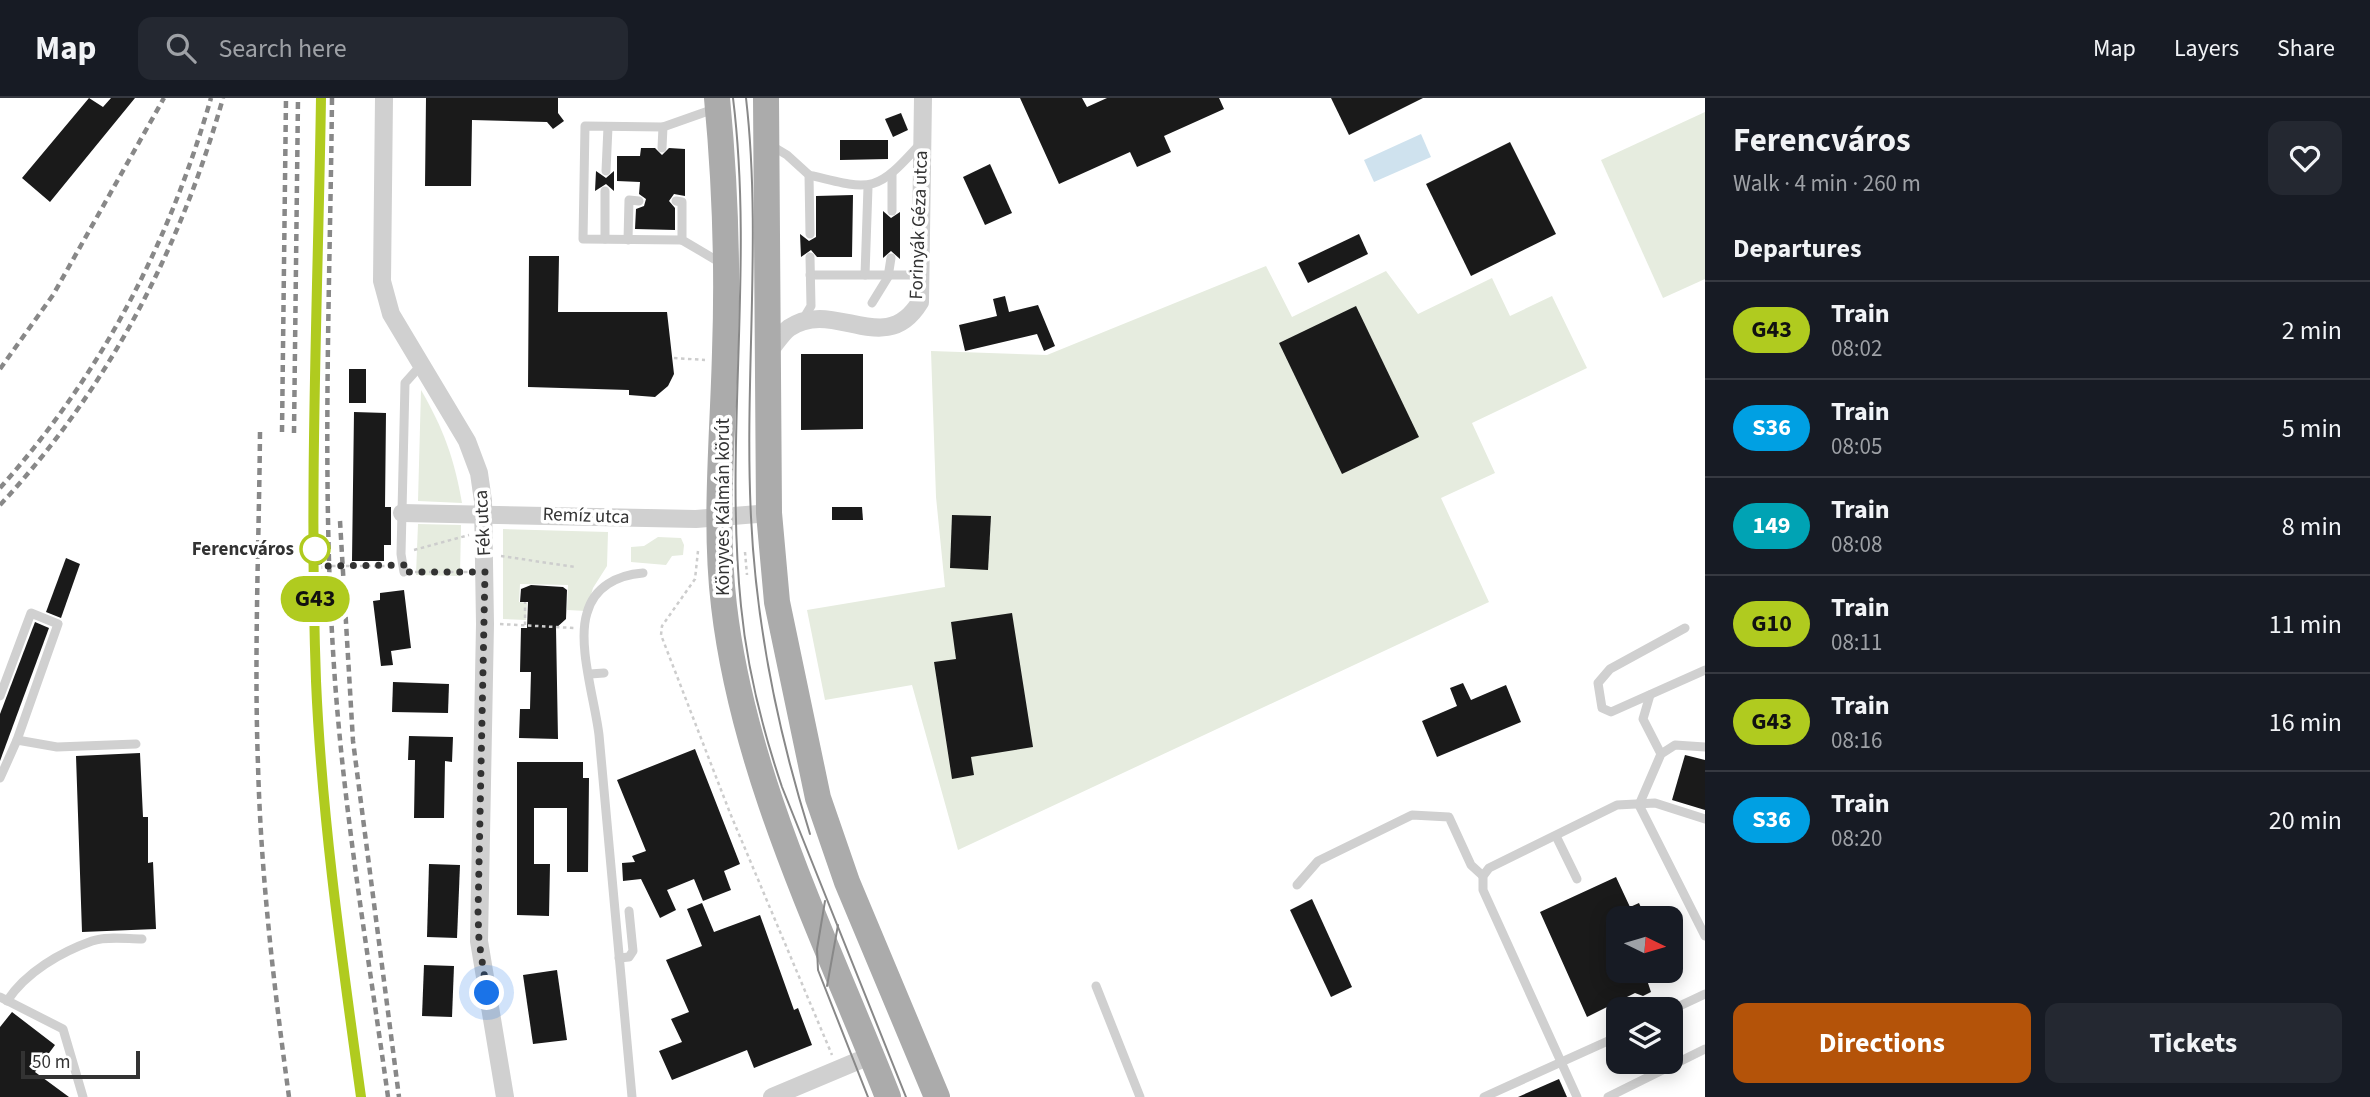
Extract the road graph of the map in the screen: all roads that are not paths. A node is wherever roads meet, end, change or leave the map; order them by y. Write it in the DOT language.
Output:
graph roads {
  1 [pos="384,98"];
  2 [pos="766,98"];
  3 [pos="923,98"];
  4 [pos="717,103"];
  5 [pos="608,127"];
  6 [pos="663,127"];
  7 [pos="922,141"];
  8 [pos="767,143"];
  9 [pos="662,148"];
  10 [pos="606,171"];
  11 [pos="892,174"];
  12 [pos="809,175"];
  13 [pos="868,187"];
  14 [pos="606,191"];
  15 [pos="639,201"];
  16 [pos="676,201"];
  17 [pos="892,212"];
  18 [pos="810,234"];
  19 [pos="605,239"];
  20 [pos="628,240"];
  21 [pos="682,240"];
  22 [pos="810,257"];
  23 [pos="891,258"];
  24 [pos="726,265"];
  25 [pos="810,275"];
  26 [pos="865,275"];
  27 [pos="920,275"];
  28 [pos="888,277"];
  29 [pos="872,303"];
  30 [pos="801,322"];
  31 [pos="768,354"];
  32 [pos="422,364"];
  33 [pos="402,513"];
  34 [pos="484,513"];
  35 [pos="769,513"];
  36 [pos="720,518"];
  37 [pos="745,552"];
  38 [pos="404,569"];
  39 [pos="643,573"];
  40 [pos="1685,628"];
  41 [pos="1705,670"];
  42 [pos="604,673"];
  43 [pos="590,674"];
  44 [pos="1650,695"];
  45 [pos="0,696"];
  46 [pos="17,740"];
  47 [pos="136,744"];
  48 [pos="1705,747"];
  49 [pos="1661,754"];
  50 [pos="0,778"];
  51 [pos="1639,805"];
  52 [pos="1705,819"];
  53 [pos="1556,836"];
  54 [pos="1483,876"];
  55 [pos="1577,879"];
  56 [pos="1297,885"];
  57 [pos="629,911"];
  58 [pos="1705,936"];
  59 [pos="142,939"];
  60 [pos="619,958"];
  61 [pos="1096,986"];
  62 [pos="1705,994"];
  63 [pos="4,999"];
  64 [pos="1683,1004"];
  65 [pos="1606,1042"];
  66 [pos="1705,1049"];
  67 [pos="872,1055"];
  68 [pos="1561,1063"];
  69 [pos="83,1097"];
  70 [pos="505,1097"];
  71 [pos="632,1097"];
  72 [pos="772,1097"];
  73 [pos="888,1097"];
  74 [pos="937,1097"];
  75 [pos="1140,1097"];
  76 [pos="1484,1097"];
  77 [pos="1577,1097"];
  78 [pos="1608,1097"];
  1 -- 32 [label="street, Fék utca"];
  2 -- 8 [label="main road, Könyves Kálmán körút"];
  3 -- 7 [label="street, Forinyák Géza utca"];
  4 -- 6 [label="lane"];
  4 -- 24 [label="main road, Könyves Kálmán körút"];
  5 -- 6 [label="lane"];
  5 -- 10 [label="lane"];
  5 -- 19 [label="lane"];
  6 -- 9 [label="lane"];
  7 -- 11 [label="lane"];
  7 -- 27 [label="street, Forinyák Géza utca"];
  8 -- 12 [label="lane"];
  8 -- 31 [label="main road, Könyves Kálmán körút"];
  11 -- 13 [label="lane"];
  11 -- 17 [label="lane"];
  12 -- 13 [label="lane"];
  12 -- 18 [label="lane"];
  13 -- 26 [label="lane"];
  14 -- 19 [label="lane"];
  15 -- 20 [label="lane"];
  16 -- 21 [label="lane"];
  19 -- 20 [label="lane"];
  20 -- 21 [label="lane"];
  21 -- 24 [label="lane"];
  22 -- 25 [label="lane"];
  23 -- 28 [label="lane"];
  24 -- 36 [label="main road, Könyves Kálmán körút"];
  25 -- 26 [label="lane"];
  25 -- 30 [label="lane"];
  26 -- 28 [label="lane"];
  27 -- 28 [label="lane"];
  27 -- 30 [label="street, Forinyák Géza utca"];
  28 -- 29 [label="lane"];
  30 -- 31 [label="street"];
  31 -- 35 [label="main road, Könyves Kálmán körút"];
  32 -- 33 [label="lane"];
  32 -- 34 [label="street, Fék utca"];
  33 -- 34 [label="street, Remíz utca"];
  33 -- 38 [label="lane"];
  34 -- 36 [label="street, Remíz utca"];
  34 -- 70 [label="street, Fék utca"];
  35 -- 36 [label="street, Remíz utca"];
  35 -- 37 [label="main road, Könyves Kálmán körút"];
  36 -- 37 [label="main road, Könyves Kálmán körút"];
  37 -- 67 [label="main road, Könyves Kálmán körút"];
  37 -- 74 [label="main road, Könyves Kálmán körút"];
  39 -- 43 [label="lane"];
  40 -- 44 [label="lane"];
  41 -- 44 [label="lane"];
  42 -- 43 [label="lane"];
  43 -- 60 [label="lane"];
  44 -- 49 [label="lane"];
  45 -- 46 [label="lane"];
  46 -- 47 [label="lane"];
  46 -- 50 [label="lane"];
  48 -- 49 [label="lane"];
  49 -- 51 [label="lane"];
  51 -- 52 [label="lane"];
  51 -- 53 [label="lane"];
  51 -- 58 [label="lane"];
  53 -- 54 [label="lane"];
  53 -- 55 [label="lane"];
  54 -- 56 [label="lane"];
  54 -- 68 [label="lane"];
  57 -- 60 [label="lane"];
  59 -- 63 [label="lane"];
  60 -- 71 [label="lane"];
  61 -- 75 [label="lane"];
  62 -- 64 [label="lane"];
  63 -- 69 [label="lane"];
  65 -- 68 [label="lane"];
  66 -- 78 [label="lane"];
  67 -- 72 [label="street"];
  67 -- 73 [label="main road, Könyves Kálmán körút"];
  68 -- 76 [label="lane"];
  68 -- 77 [label="lane"];
}
